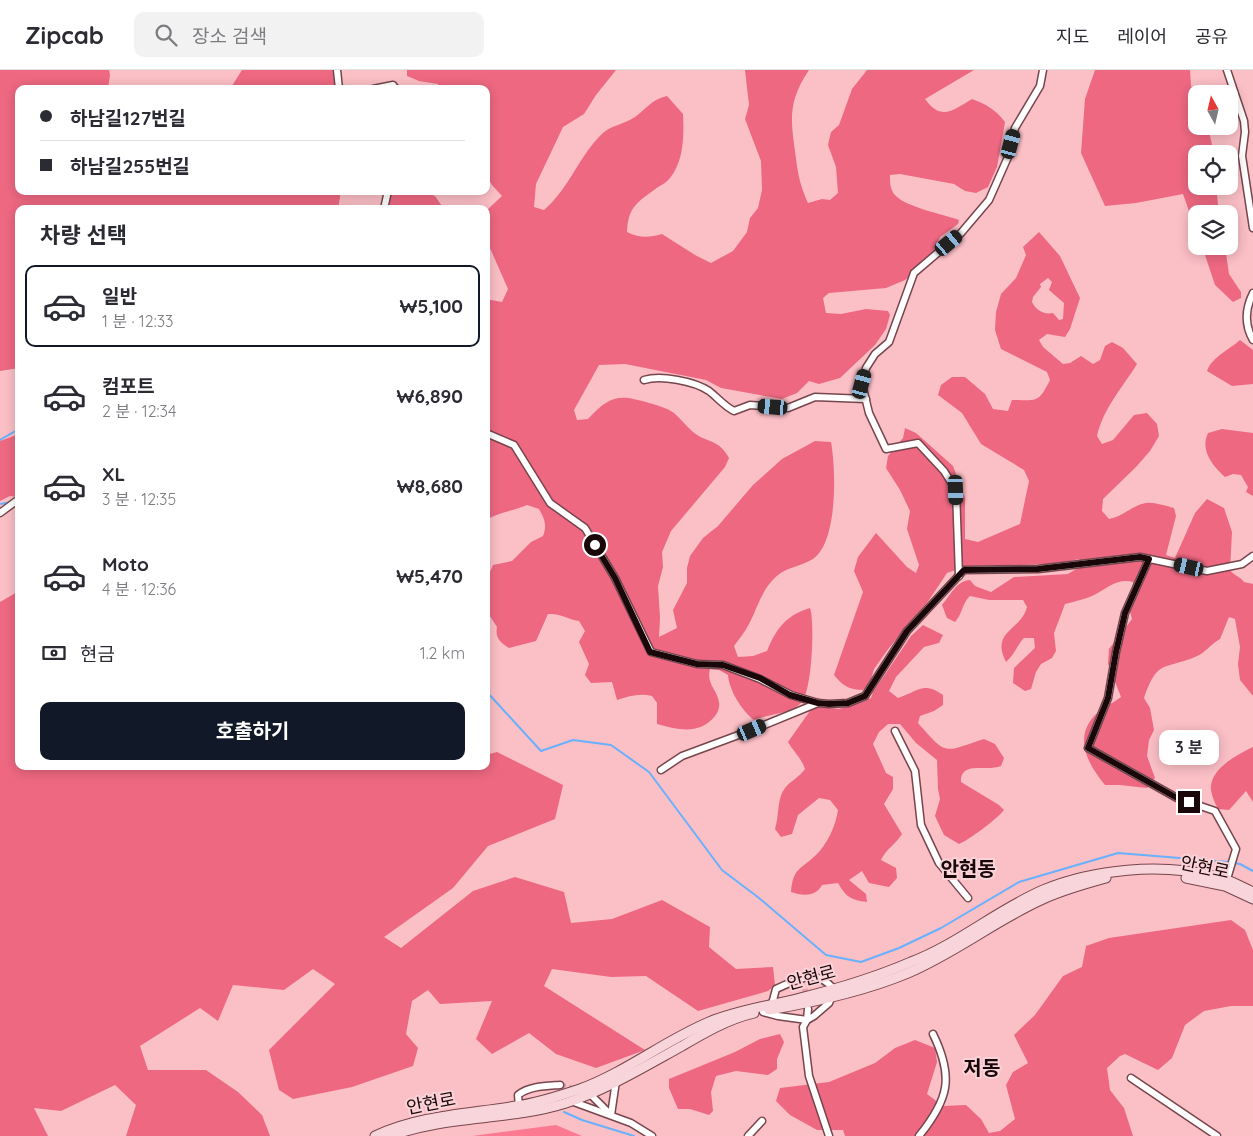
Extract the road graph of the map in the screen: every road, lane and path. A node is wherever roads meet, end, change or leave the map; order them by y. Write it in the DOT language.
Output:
graph roads {
  1 [pos="337,70"];
  2 [pos="1043,70"];
  3 [pos="1228,70"];
  4 [pos="339,85"];
  5 [pos="1253,228"];
  6 [pos="1253,293"];
  7 [pos="1253,340"];
  8 [pos="644,380"];
  9 [pos="866,399"];
  10 [pos="490,435"];
  11 [pos="15,502"];
  12 [pos="0,513"];
  13 [pos="1253,556"];
  14 [pos="1149,559"];
  15 [pos="959,576"];
  16 [pos="818,703"];
  17 [pos="894,731"];
  18 [pos="661,770"];
  19 [pos="1226,883"];
  20 [pos="1253,892"];
  21 [pos="968,898"];
  22 [pos="1253,898"];
  23 [pos="833,992"];
  24 [pos="772,1004"];
  25 [pos="808,1008"];
  26 [pos="763,1012"];
  27 [pos="807,1020"];
  28 [pos="933,1034"];
  29 [pos="1131,1078"];
  30 [pos="616,1081"];
  31 [pos="560,1085"];
  32 [pos="592,1096"];
  33 [pos="570,1101"];
  34 [pos="519,1106"];
  35 [pos="611,1115"];
  36 [pos="762,1122"];
  37 [pos="375,1136"];
  38 [pos="391,1136"];
  39 [pos="652,1136"];
  40 [pos="748,1136"];
  41 [pos="829,1136"];
  42 [pos="919,1136"];
  43 [pos="1216,1136"];
  1 -- 4 [label="street"];
  2 -- 9 [label="street"];
  3 -- 5 [label="street"];
  6 -- 7 [label="street"];
  8 -- 9 [label="street"];
  9 -- 15 [label="street"];
  10 -- 16 [label="street"];
  11 -- 12 [label="street"];
  13 -- 14 [label="street"];
  14 -- 15 [label="street"];
  14 -- 19 [label="street"];
  15 -- 16 [label="street"];
  16 -- 18 [label="street"];
  17 -- 21 [label="street"];
  19 -- 20 [label="street, 안현로"];
  19 -- 22 [label="street, 안현로"];
  19 -- 23 [label="street, 안현로"];
  23 -- 24 [label="street, 안현로"];
  23 -- 24 [label="street"];
  23 -- 26 [label="street, 안현로"];
  23 -- 27 [label="street"];
  24 -- 34 [label="street, 안현로"];
  25 -- 27 [label="street"];
  26 -- 27 [label="street"];
  26 -- 30 [label="street, 안현로"];
  27 -- 41 [label="street"];
  28 -- 42 [label="street"];
  29 -- 43 [label="street"];
  30 -- 33 [label="street, 안현로"];
  30 -- 35 [label="street"];
  31 -- 34 [label="street"];
  32 -- 35 [label="street"];
  33 -- 35 [label="street"];
  33 -- 38 [label="street, 안현로"];
  34 -- 37 [label="street, 안현로"];
  35 -- 39 [label="street"];
  36 -- 40 [label="street"];
}
